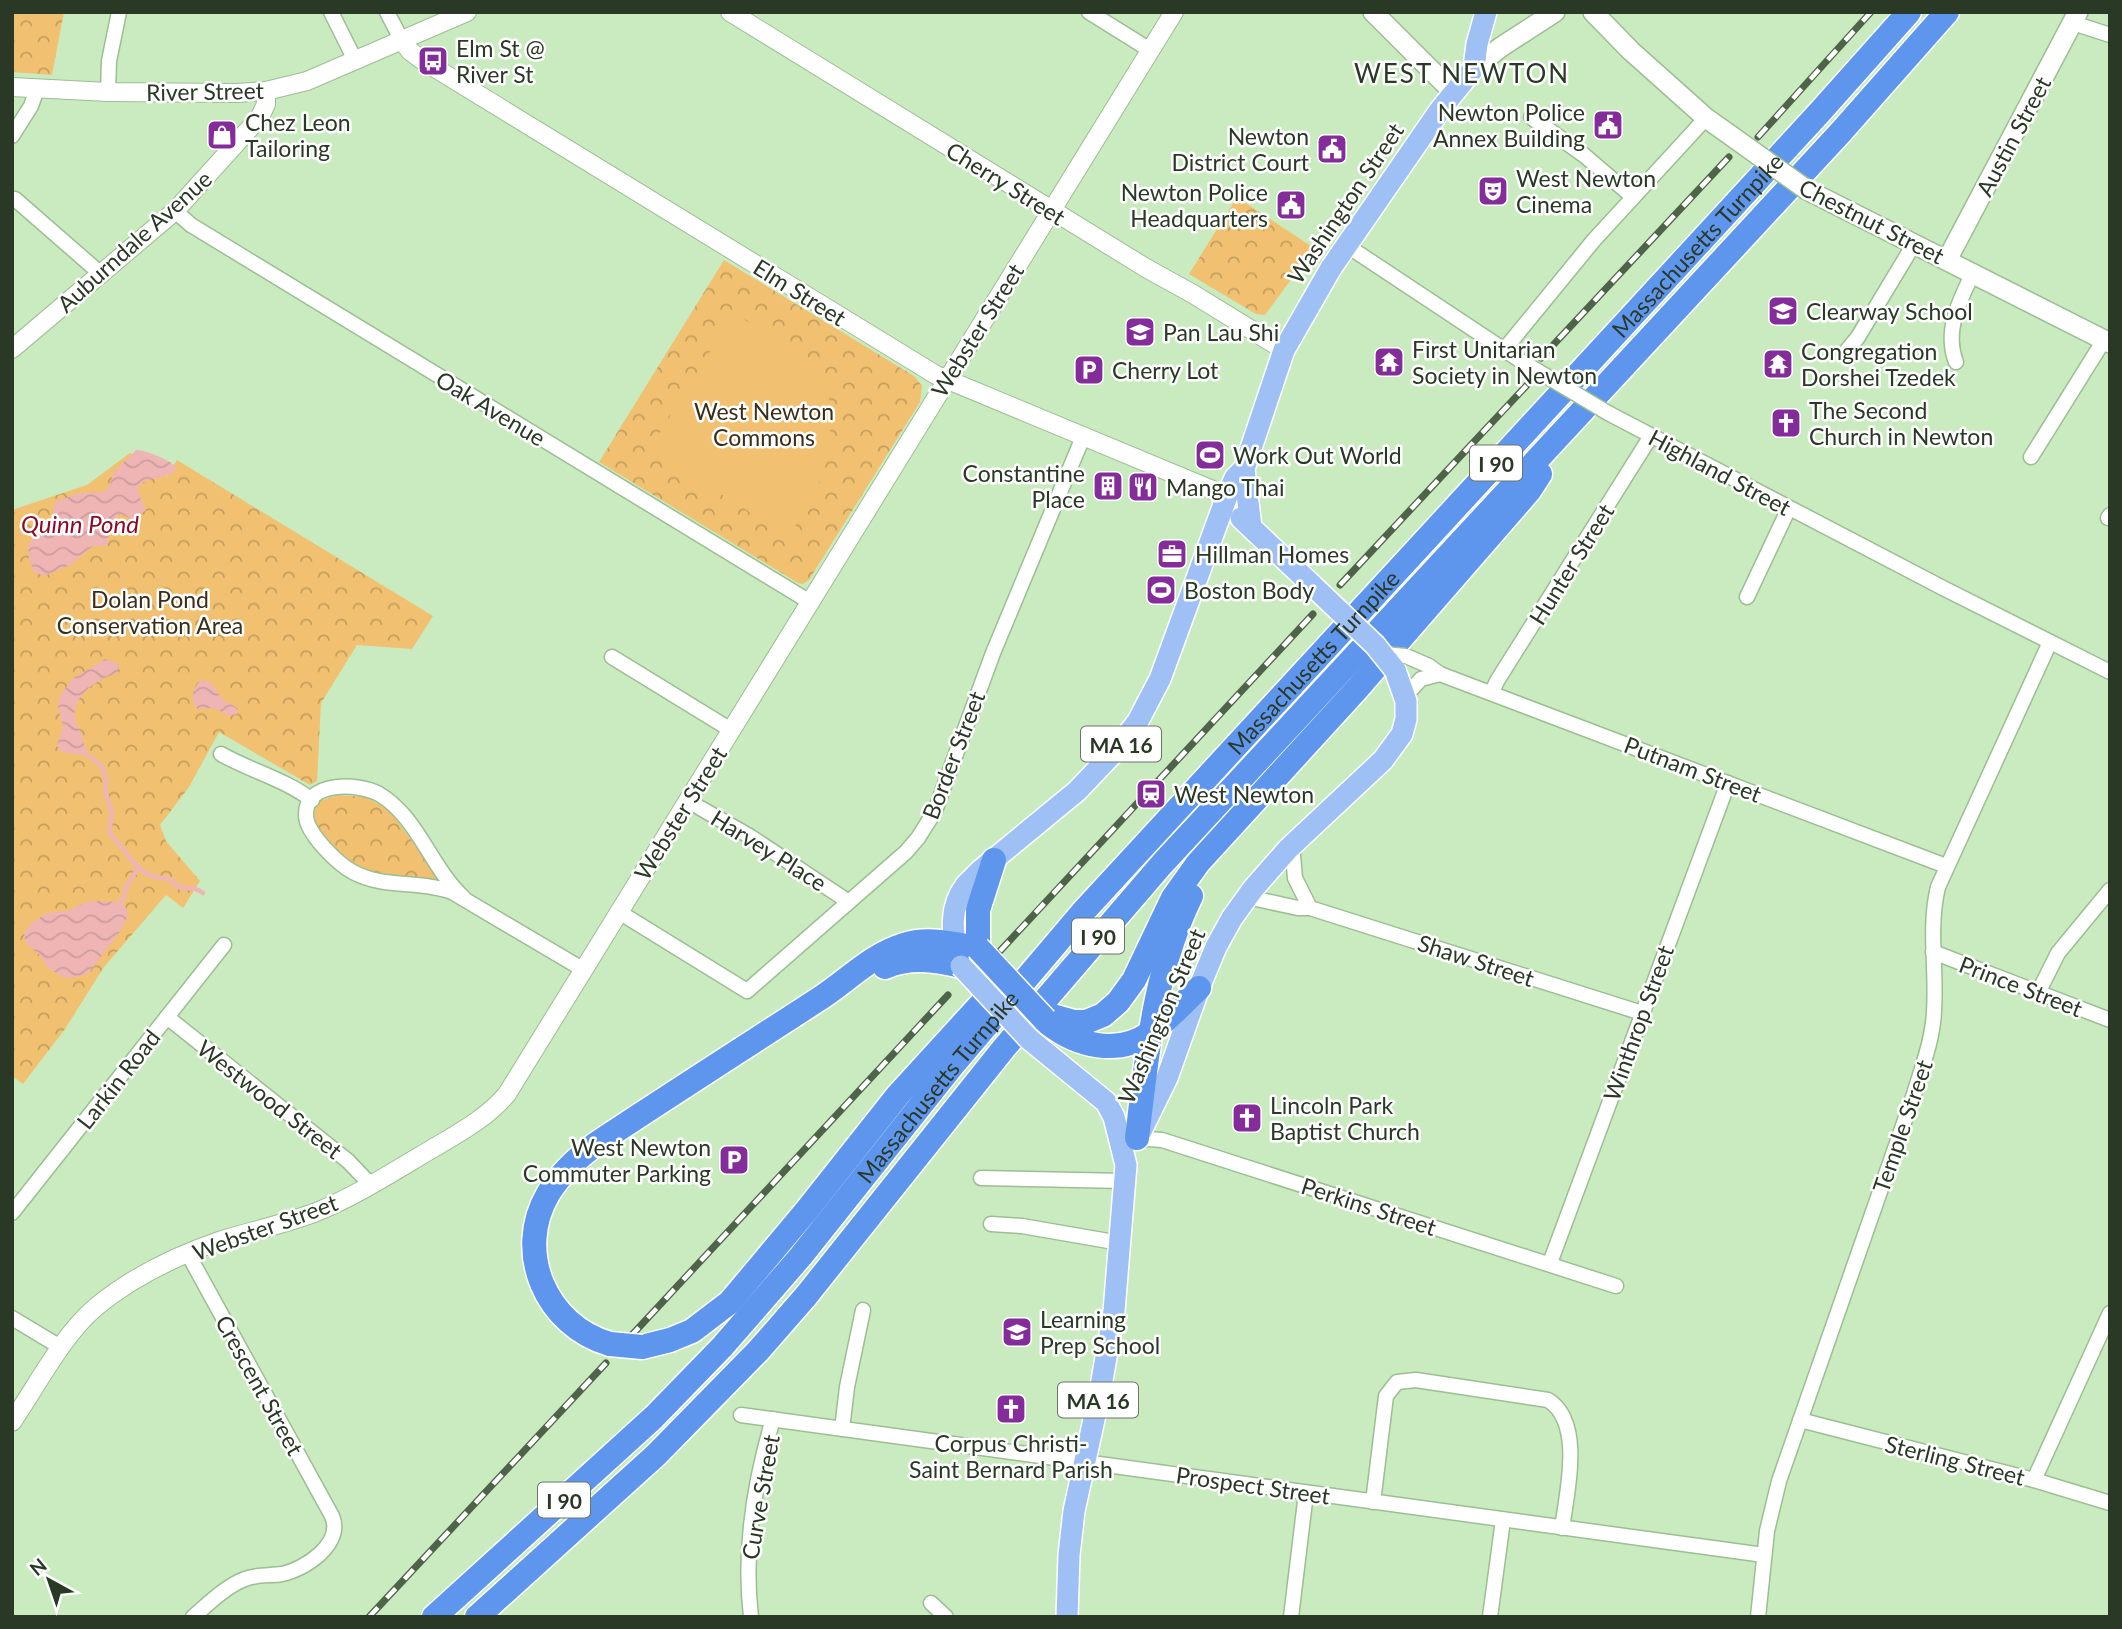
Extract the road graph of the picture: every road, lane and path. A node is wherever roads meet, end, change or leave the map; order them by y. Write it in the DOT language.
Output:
graph roads {
  1 [pos="119,12"];
  2 [pos="331,12"];
  3 [pos="387,12"];
  4 [pos="467,12"];
  5 [pos="730,12"];
  6 [pos="1089,12"];
  7 [pos="1174,12"];
  8 [pos="1373,12"];
  9 [pos="1486,12"];
  10 [pos="1555,12"];
  11 [pos="1593,12"];
  12 [pos="1909,12"];
  13 [pos="1947,12"];
  14 [pos="2076,18"];
  15 [pos="2110,35"];
  16 [pos="401,39"];
  17 [pos="1150,50"];
  18 [pos="355,60"];
  19 [pos="1474,68"];
  20 [pos="12,87"];
  21 [pos="37,89"];
  22 [pos="266,91"];
  23 [pos="108,92"];
  24 [pos="1453,92"];
  25 [pos="1531,117"];
  26 [pos="1706,118"];
  27 [pos="12,136"];
  28 [pos="1633,197"];
  29 [pos="15,200"];
  30 [pos="175,211"];
  31 [pos="1051,211"];
  32 [pos="1914,244"];
  33 [pos="1346,245"];
  34 [pos="1947,260"];
  35 [pos="101,274"];
  36 [pos="1973,274"];
  37 [pos="2107,342"];
  38 [pos="12,349"];
  39 [pos="1284,350"];
  40 [pos="1504,350"];
  41 [pos="1844,354"];
  42 [pos="1956,362"];
  43 [pos="946,380"];
  44 [pos="1576,416"];
  45 [pos="1651,436"];
  46 [pos="1083,437"];
  47 [pos="2031,457"];
  48 [pos="1244,469"];
  49 [pos="1227,496"];
  50 [pos="1789,508"];
  51 [pos="1251,527"];
  52 [pos="1748,597"];
  53 [pos="810,602"];
  54 [pos="2050,642"];
  55 [pos="612,657"];
  56 [pos="1394,660"];
  57 [pos="2110,672"];
  58 [pos="1440,674"];
  59 [pos="1492,692"];
  60 [pos="1405,696"];
  61 [pos="731,730"];
  62 [pos="221,754"];
  63 [pos="1728,782"];
  64 [pos="312,800"];
  65 [pos="688,801"];
  66 [pos="1224,834"];
  67 [pos="1292,844"];
  68 [pos="994,860"];
  69 [pos="1946,866"];
  70 [pos="2110,890"];
  71 [pos="463,897"];
  72 [pos="1247,897"];
  73 [pos="849,902"];
  74 [pos="1310,908"];
  75 [pos="619,912"];
  76 [pos="1082,913"];
  77 [pos="224,944"];
  78 [pos="1933,952"];
  79 [pos="964,953"];
  80 [pos="584,970"];
  81 [pos="1199,988"];
  82 [pos="2038,993"];
  83 [pos="1642,1013"];
  84 [pos="1043,1014"];
  85 [pos="167,1017"];
  86 [pos="2110,1020"];
  87 [pos="1150,1033"];
  88 [pos="1129,1138"];
  89 [pos="1126,1173"];
  90 [pos="981,1178"];
  91 [pos="370,1184"];
  92 [pos="12,1213"];
  93 [pos="991,1224"];
  94 [pos="1120,1243"];
  95 [pos="188,1254"];
  96 [pos="1550,1263"];
  97 [pos="1616,1286"];
  98 [pos="863,1310"];
  99 [pos="2110,1313"];
  100 [pos="12,1318"];
  101 [pos="62,1348"];
  102 [pos="741,1415"];
  103 [pos="774,1419"];
  104 [pos="1800,1420"];
  105 [pos="12,1423"];
  106 [pos="842,1429"];
  107 [pos="1084,1462"];
  108 [pos="2034,1480"];
  109 [pos="1306,1493"];
  110 [pos="1373,1502"];
  111 [pos="2110,1503"];
  112 [pos="1503,1520"];
  113 [pos="1562,1528"];
  114 [pos="1764,1555"];
  115 [pos="930,1603"];
  116 [pos="192,1617"];
  117 [pos="435,1617"];
  118 [pos="477,1617"];
  119 [pos="751,1617"];
  120 [pos="946,1617"];
  121 [pos="1068,1617"];
  122 [pos="1291,1617"];
  123 [pos="1490,1617"];
  124 [pos="1758,1617"];
  1 -- 23 [label="street"];
  2 -- 18 [label="street"];
  3 -- 16 [label="street"];
  4 -- 16 [label="street, River Street"];
  5 -- 31 [label="street, Cherry Street"];
  6 -- 17 [label="street"];
  7 -- 17 [label="street, Webster Street"];
  8 -- 24 [label="main road"];
  9 -- 19 [label="main road"];
  10 -- 19 [label="main road, Washington Street"];
  11 -- 26 [label="main road, Chestnut Street"];
  12 -- 76 [label="highway, Massachusetts Turnpike / I 90"];
  13 -- 44 [label="highway, Massachusetts Turnpike / I 90"];
  14 -- 15 [label="street"];
  14 -- 34 [label="main road, Austin Street"];
  16 -- 18 [label="street, River Street"];
  16 -- 43 [label="street, Elm Street"];
  17 -- 31 [label="street, Webster Street"];
  18 -- 22 [label="street, River Street"];
  19 -- 24 [label="main road, Washington Street / MA 16"];
  20 -- 21 [label="street, River Street"];
  21 -- 23 [label="street, River Street"];
  21 -- 27 [label="street"];
  22 -- 23 [label="street, River Street"];
  22 -- 30 [label="street, Auburndale Avenue"];
  24 -- 33 [label="main road, Washington Street / MA 16"];
  25 -- 28 [label="street"];
  26 -- 28 [label="street"];
  26 -- 32 [label="main road, Chestnut Street, bridge"];
  28 -- 40 [label="street"];
  29 -- 35 [label="street"];
  30 -- 35 [label="street, Auburndale Avenue"];
  30 -- 53 [label="street, Oak Avenue"];
  31 -- 39 [label="street, Cherry Street"];
  31 -- 43 [label="street, Webster Street"];
  32 -- 34 [label="main road, Chestnut Street"];
  32 -- 41 [label="street"];
  33 -- 39 [label="main road, Washington Street / MA 16"];
  33 -- 40 [label="street, Highland Street"];
  34 -- 36 [label="main road, Chestnut Street"];
  35 -- 38 [label="street, Auburndale Avenue"];
  36 -- 37 [label="main road, Chestnut Street"];
  36 -- 42 [label="street"];
  37 -- 47 [label="street"];
  39 -- 48 [label="main road, Washington Street / MA 16"];
  40 -- 45 [label="street, Highland Street, bridge"];
  43 -- 46 [label="street, Elm Street"];
  43 -- 53 [label="street, Webster Street"];
  44 -- 66 [label="highway"];
  44 -- 118 [label="highway, Massachusetts Turnpike / I 90"];
  45 -- 50 [label="street, Highland Street"];
  45 -- 59 [label="street, Hunter Street"];
  46 -- 49 [label="street, Elm Street"];
  46 -- 73 [label="street, Border Street"];
  48 -- 49 [label="main road, Washington Street / MA 16"];
  48 -- 51 [label="main road, Washington Street / MA 16"];
  49 -- 51 [label="main road"];
  49 -- 68 [label="main road, Washington Street / MA 16"];
  50 -- 52 [label="street"];
  50 -- 54 [label="street, Highland Street"];
  51 -- 56 [label="main road, Washington Street / MA 16, bridge"];
  53 -- 61 [label="street, Webster Street"];
  54 -- 57 [label="street, Highland Street"];
  54 -- 69 [label="street, Temple Street"];
  55 -- 61 [label="street"];
  56 -- 58 [label="street, Putnam Street"];
  56 -- 60 [label="main road, Washington Street / MA 16"];
  58 -- 59 [label="street, Putnam Street"];
  58 -- 60 [label="street"];
  59 -- 63 [label="street, Putnam Street"];
  60 -- 67 [label="main road, Washington Street / MA 16"];
  61 -- 65 [label="street, Webster Street"];
  62 -- 64 [label="street"];
  63 -- 69 [label="street, Putnam Street"];
  63 -- 83 [label="street, Winthrop Street"];
  64 -- 71 [label="street"];
  64 -- 71 [label="street"];
  65 -- 73 [label="street, Harvey Place"];
  65 -- 75 [label="street, Webster Street"];
  66 -- 84 [label="highway"];
  66 -- 87 [label="highway"];
  67 -- 72 [label="main road, Washington Street / MA 16"];
  67 -- 74 [label="street"];
  68 -- 79 [label="highway"];
  69 -- 78 [label="street, Temple Street"];
  70 -- 82 [label="street"];
  71 -- 80 [label="street"];
  72 -- 74 [label="street, Shaw Street"];
  72 -- 81 [label="main road, Washington Street / MA 16"];
  73 -- 75 [label="street, Border Street"];
  74 -- 83 [label="street, Shaw Street"];
  75 -- 80 [label="street, Webster Street"];
  76 -- 79 [label="highway, bridge"];
  76 -- 117 [label="highway, Massachusetts Turnpike / I 90"];
  77 -- 85 [label="street, Larkin Road"];
  78 -- 82 [label="street, Prince Street"];
  78 -- 104 [label="street, Temple Street"];
  79 -- 84 [label="highway, bridge"];
  79 -- 88 [label="main road, Washington Street, bridge"];
  80 -- 91 [label="street, Webster Street"];
  81 -- 87 [label="highway"];
  81 -- 88 [label="main road, Washington Street / MA 16"];
  82 -- 86 [label="street, Prince Street"];
  83 -- 96 [label="street, Winthrop Street"];
  84 -- 87 [label="highway"];
  85 -- 91 [label="street, Westwood Street"];
  85 -- 92 [label="street, Larkin Road"];
  87 -- 88 [label="highway"];
  88 -- 89 [label="main road, Washington Street / MA 16"];
  88 -- 96 [label="street, Perkins Street"];
  89 -- 90 [label="street"];
  89 -- 94 [label="main road, Washington Street / MA 16"];
  91 -- 95 [label="street, Webster Street"];
  93 -- 94 [label="street"];
  94 -- 107 [label="main road, Washington Street / MA 16"];
  95 -- 101 [label="street, Webster Street"];
  95 -- 116 [label="street, Crescent Street"];
  96 -- 97 [label="street, Perkins Street"];
  98 -- 106 [label="street"];
  99 -- 108 [label="street"];
  100 -- 101 [label="street"];
  101 -- 105 [label="street, Webster Street"];
  102 -- 103 [label="street, Prospect Street"];
  103 -- 106 [label="street, Prospect Street"];
  103 -- 119 [label="street, Curve Street"];
  104 -- 108 [label="street, Sterling Street"];
  104 -- 114 [label="street, Temple Street"];
  106 -- 107 [label="street, Prospect Street"];
  107 -- 109 [label="street, Prospect Street"];
  107 -- 121 [label="main road, Washington Street / MA 16"];
  108 -- 111 [label="street, Sterling Street"];
  109 -- 110 [label="street, Prospect Street"];
  109 -- 122 [label="street"];
  110 -- 112 [label="street, Prospect Street"];
  110 -- 113 [label="street"];
  112 -- 113 [label="street, Prospect Street"];
  112 -- 123 [label="street"];
  113 -- 114 [label="street, Prospect Street"];
  114 -- 124 [label="street, Temple Street"];
  115 -- 120 [label="street"];
}
